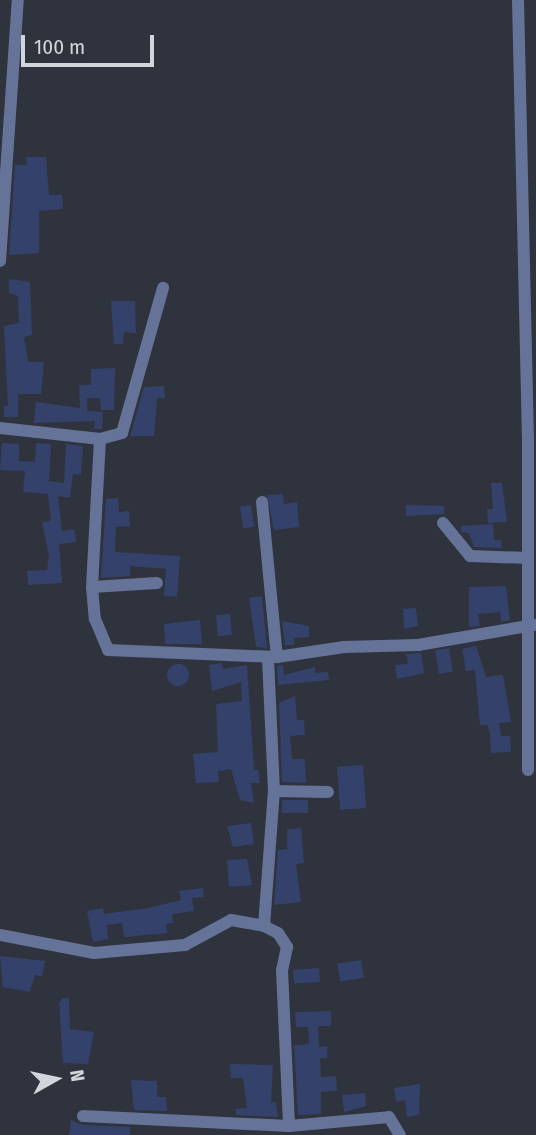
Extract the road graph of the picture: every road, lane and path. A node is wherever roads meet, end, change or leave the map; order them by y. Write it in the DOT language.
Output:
graph roads {
  1 [pos="18,0"];
  2 [pos="518,0"];
  3 [pos="0,261"];
  4 [pos="163,288"];
  5 [pos="0,428"];
  6 [pos="100,439"];
  7 [pos="262,502"];
  8 [pos="443,523"];
  9 [pos="533,526"];
  10 [pos="528,558"];
  11 [pos="157,583"];
  12 [pos="92,587"];
  13 [pos="533,626"];
  14 [pos="272,657"];
  15 [pos="528,770"];
  16 [pos="274,791"];
  17 [pos="328,792"];
  18 [pos="264,926"];
  19 [pos="0,935"];
  20 [pos="83,1116"];
  21 [pos="289,1126"];
  22 [pos="400,1135"];
  1 -- 3 [label="street"];
  2 -- 9 [label="street"];
  4 -- 6 [label="street"];
  5 -- 6 [label="street"];
  6 -- 12 [label="street"];
  7 -- 14 [label="street"];
  8 -- 10 [label="street"];
  9 -- 10 [label="street"];
  10 -- 13 [label="street"];
  11 -- 12 [label="street"];
  12 -- 14 [label="street"];
  13 -- 14 [label="street"];
  13 -- 15 [label="street"];
  14 -- 16 [label="street"];
  16 -- 17 [label="street"];
  16 -- 18 [label="street"];
  18 -- 19 [label="street"];
  18 -- 21 [label="street"];
  20 -- 21 [label="street"];
  21 -- 22 [label="street"];
}
